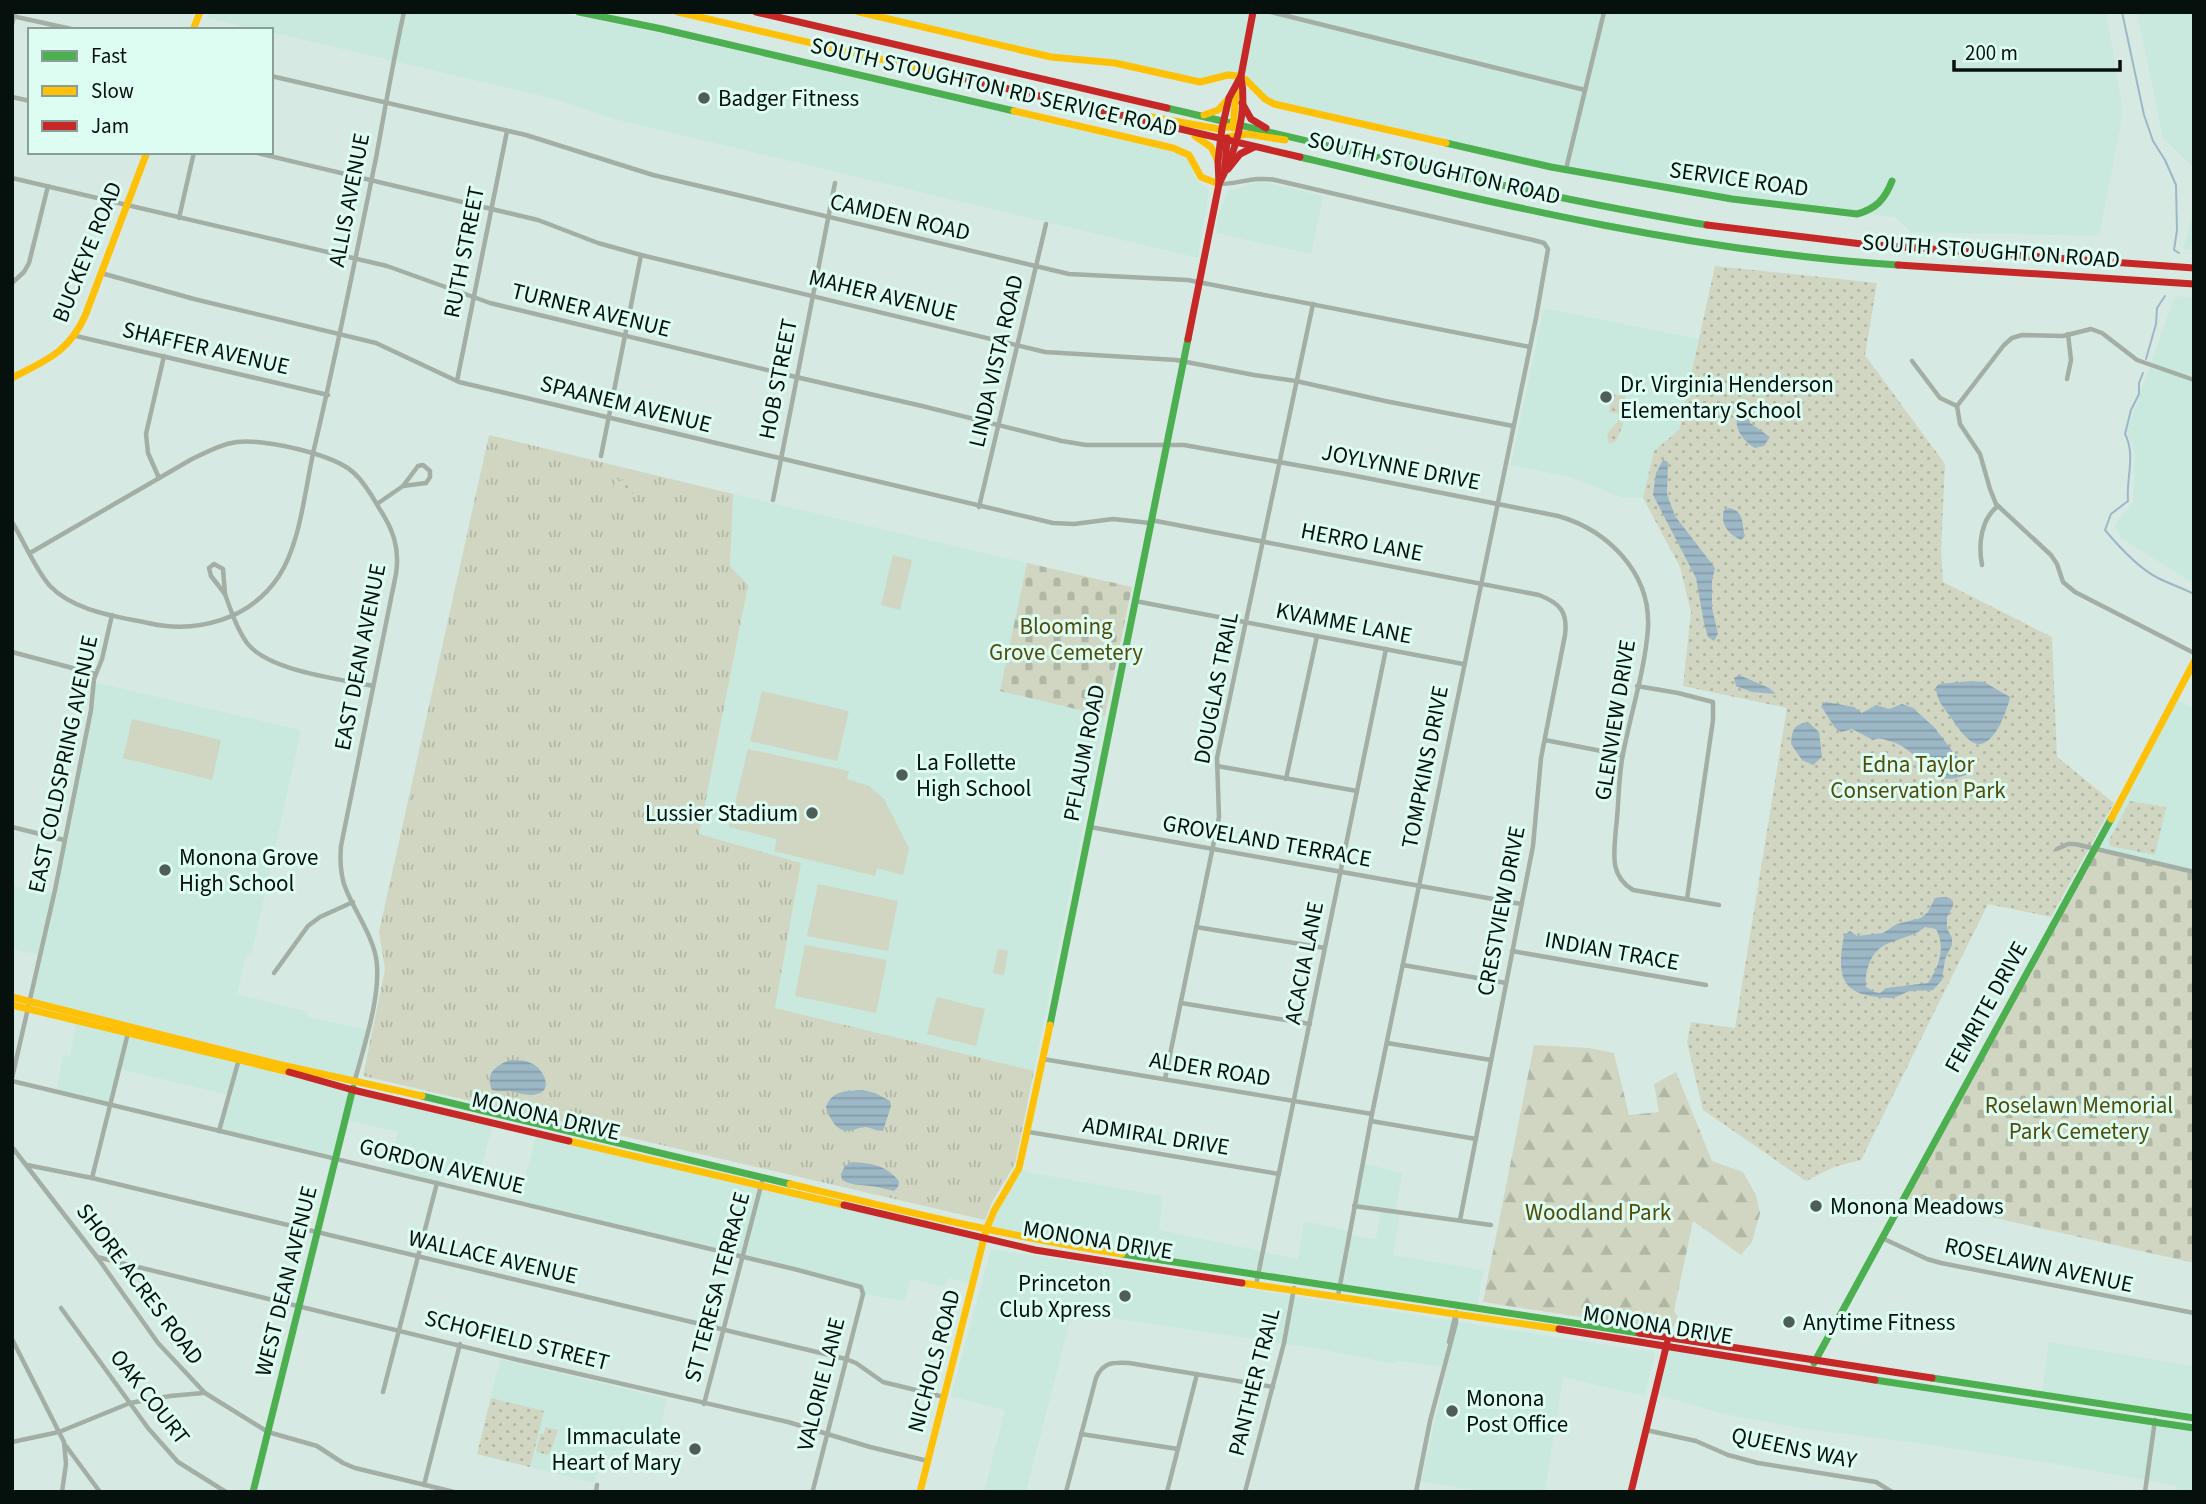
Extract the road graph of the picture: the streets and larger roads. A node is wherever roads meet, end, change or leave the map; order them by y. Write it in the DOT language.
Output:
graph roads {
  1 [pos="404,12"];
  2 [pos="579,12"];
  3 [pos="678,12"];
  4 [pos="756,12"];
  5 [pos="859,12"];
  6 [pos="1253,12"];
  7 [pos="1271,12"];
  8 [pos="1604,12"];
  9 [pos="14,15"];
  10 [pos="12,24"];
  11 [pos="68,28"];
  12 [pos="273,76"];
  13 [pos="1241,76"];
  14 [pos="1585,90"];
  15 [pos="1229,97"];
  16 [pos="1242,103"];
  17 [pos="386,104"];
  18 [pos="1118,114"];
  19 [pos="1201,115"];
  20 [pos="507,131"];
  21 [pos="1186,131"];
  22 [pos="1230,132"];
  23 [pos="1271,132"];
  24 [pos="1326,145"];
  25 [pos="1254,147"];
  26 [pos="146,154"];
  27 [pos="194,154"];
  28 [pos="261,154"];
  29 [pos="1217,161"];
  30 [pos="1228,169"];
  31 [pos="1566,169"];
  32 [pos="12,178"];
  33 [pos="371,181"];
  34 [pos="1892,181"];
  35 [pos="835,183"];
  36 [pos="1219,184"];
  37 [pos="48,186"];
  38 [pos="127,205"];
  39 [pos="490,208"];
  40 [pos="828,217"];
  41 [pos="178,218"];
  42 [pos="1046,224"];
  43 [pos="641,255"];
  44 [pos="356,260"];
  45 [pos="1037,267"];
  46 [pos="2194,268"];
  47 [pos="101,273"];
  48 [pos="1199,282"];
  49 [pos="12,283"];
  50 [pos="2194,284"];
  51 [pos="812,297"];
  52 [pos="473,298"];
  53 [pos="1313,304"];
  54 [pos="340,334"];
  55 [pos="2068,334"];
  56 [pos="625,335"];
  57 [pos="75,336"];
  58 [pos="1018,345"];
  59 [pos="1530,347"];
  60 [pos="164,356"];
  61 [pos="1912,361"];
  62 [pos="1183,362"];
  63 [pos="13,377"];
  64 [pos="796,377"];
  65 [pos="2067,379"];
  66 [pos="2194,380"];
  67 [pos="457,381"];
  68 [pos="1296,381"];
  69 [pos="328,395"];
  70 [pos="1957,405"];
  71 [pos="608,418"];
  72 [pos="999,424"];
  73 [pos="1513,426"];
  74 [pos="1167,443"];
  75 [pos="313,453"];
  76 [pos="601,456"];
  77 [pos="780,459"];
  78 [pos="1280,463"];
  79 [pos="159,478"];
  80 [pos="403,486"];
  81 [pos="773,500"];
  82 [pos="377,504"];
  83 [pos="1498,504"];
  84 [pos="1998,506"];
  85 [pos="979,507"];
  86 [pos="12,522"];
  87 [pos="1151,522"];
  88 [pos="1264,541"];
  89 [pos="1619,551"];
  90 [pos="30,552"];
  91 [pos="1982,565"];
  92 [pos="1481,583"];
  93 [pos="225,594"];
  94 [pos="1135,601"];
  95 [pos="1561,609"];
  96 [pos="112,615"];
  97 [pos="232,615"];
  98 [pos="1245,622"];
  99 [pos="1317,636"];
  100 [pos="1386,649"];
  101 [pos="12,652"];
  102 [pos="2194,653"];
  103 [pos="2194,662"];
  104 [pos="1463,664"];
  105 [pos="95,674"];
  106 [pos="373,686"];
  107 [pos="1637,686"];
  108 [pos="1545,740"];
  109 [pos="1622,755"];
  110 [pos="1217,766"];
  111 [pos="1286,779"];
  112 [pos="1357,790"];
  113 [pos="12,827"];
  114 [pos="1089,827"];
  115 [pos="64,840"];
  116 [pos="1211,849"];
  117 [pos="2057,849"];
  118 [pos="2095,849"];
  119 [pos="1340,872"];
  120 [pos="2194,872"];
  121 [pos="1418,886"];
  122 [pos="1687,899"];
  123 [pos="353,902"];
  124 [pos="1521,904"];
  125 [pos="1719,905"];
  126 [pos="1196,927"];
  127 [pos="1325,948"];
  128 [pos="1512,951"];
  129 [pos="1403,965"];
  130 [pos="274,973"];
  131 [pos="1506,983"];
  132 [pos="1706,985"];
  133 [pos="12,997"];
  134 [pos="1181,1003"];
  135 [pos="30,1005"];
  136 [pos="12,1006"];
  137 [pos="1310,1024"];
  138 [pos="129,1030"];
  139 [pos="1387,1043"];
  140 [pos="239,1057"];
  141 [pos="1042,1059"];
  142 [pos="1491,1060"];
  143 [pos="1165,1079"];
  144 [pos="12,1080"];
  145 [pos="355,1080"];
  146 [pos="353,1090"];
  147 [pos="1294,1101"];
  148 [pos="110,1105"];
  149 [pos="1372,1114"];
  150 [pos="1371,1121"];
  151 [pos="219,1131"];
  152 [pos="1028,1132"];
  153 [pos="1476,1139"];
  154 [pos="622,1144"];
  155 [pos="12,1147"];
  156 [pos="619,1155"];
  157 [pos="337,1158"];
  158 [pos="27,1165"];
  159 [pos="1279,1174"];
  160 [pos="92,1178"];
  161 [pos="762,1182"];
  162 [pos="437,1183"];
  163 [pos="1354,1206"];
  164 [pos="1460,1220"];
  165 [pos="1491,1225"];
  166 [pos="986,1230"];
  167 [pos="318,1234"];
  168 [pos="1881,1237"];
  169 [pos="984,1239"];
  170 [pos="97,1257"];
  171 [pos="418,1257"];
  172 [pos="744,1257"];
  173 [pos="1259,1274"];
  174 [pos="1296,1280"];
  175 [pos="1256,1285"];
  176 [pos="1340,1287"];
  177 [pos="862,1288"];
  178 [pos="1294,1290"];
  179 [pos="1338,1296"];
  180 [pos="300,1306"];
  181 [pos="61,1308"];
  182 [pos="1456,1312"];
  183 [pos="2194,1313"];
  184 [pos="400,1330"];
  185 [pos="724,1330"];
  186 [pos="1668,1336"];
  187 [pos="12,1339"];
  188 [pos="460,1344"];
  189 [pos="1666,1345"];
  190 [pos="846,1359"];
  191 [pos="1815,1360"];
  192 [pos="1811,1370"];
  193 [pos="1197,1374"];
  194 [pos="1273,1387"];
  195 [pos="383,1392"];
  196 [pos="205,1393"];
  197 [pos="944,1397"];
  198 [pos="130,1403"];
  199 [pos="704,1404"];
  200 [pos="2158,1412"];
  201 [pos="2194,1418"];
  202 [pos="2155,1421"];
  203 [pos="2194,1428"];
  204 [pos="1646,1430"];
  205 [pos="59,1432"];
  206 [pos="268,1432"];
  207 [pos="827,1434"];
  208 [pos="1081,1434"];
  209 [pos="12,1442"];
  210 [pos="64,1442"];
  211 [pos="1178,1448"];
  212 [pos="928,1461"];
  213 [pos="78,1463"];
  214 [pos="65,1469"];
  215 [pos="424,1485"];
  216 [pos="597,1485"];
  217 [pos="813,1490"];
  218 [pos="62,1492"];
  219 [pos="100,1492"];
  220 [pos="226,1492"];
  221 [pos="253,1492"];
  222 [pos="454,1492"];
  223 [pos="596,1492"];
  224 [pos="920,1492"];
  225 [pos="1066,1492"];
  226 [pos="1167,1492"];
  227 [pos="1245,1492"];
  228 [pos="1416,1492"];
  229 [pos="1631,1492"];
  230 [pos="1892,1492"];
  231 [pos="2145,1492"];
  1 -- 17 [label="street, ALLIS AVENUE"];
  2 -- 36 [label="street, SOUTH STOUGHTON RD SERVICE ROAD"];
  3 -- 18 [label="street, SOUTH STOUGHTON ROAD"];
  4 -- 19 [label="street, SOUTH STOUGHTON ROAD"];
  5 -- 13 [label="street, SOUTH STOUGHTON RD SERVICE ROAD"];
  6 -- 13 [label="street, PFLAUM ROAD"];
  7 -- 14 [label="street"];
  8 -- 14 [label="street"];
  9 -- 10 [label="street"];
  9 -- 11 [label="street"];
  12 -- 17 [label="street, CAMDEN ROAD"];
  13 -- 15 [label="street, PFLAUM ROAD"];
  13 -- 16 [label="street, PFLAUM ROAD"];
  13 -- 22 [label="street"];
  13 -- 31 [label="street"];
  14 -- 31 [label="street"];
  15 -- 19 [label="street"];
  15 -- 22 [label="street, PFLAUM ROAD"];
  16 -- 22 [label="street, PFLAUM ROAD"];
  16 -- 23 [label="street"];
  17 -- 20 [label="street, CAMDEN ROAD"];
  17 -- 33 [label="street, ALLIS AVENUE"];
  18 -- 21 [label="street, SOUTH STOUGHTON ROAD"];
  18 -- 22 [label="street"];
  19 -- 22 [label="street, SOUTH STOUGHTON ROAD"];
  20 -- 39 [label="street, RUTH STREET"];
  20 -- 40 [label="street, CAMDEN ROAD"];
  21 -- 22 [label="street, SOUTH STOUGHTON ROAD"];
  21 -- 29 [label="street"];
  22 -- 23 [label="street, SOUTH STOUGHTON ROAD"];
  22 -- 24 [label="street"];
  22 -- 25 [label="street, SOUTH STOUGHTON ROAD"];
  22 -- 29 [label="street, PFLAUM ROAD"];
  22 -- 30 [label="street, PFLAUM ROAD"];
  22 -- 36 [label="street"];
  23 -- 24 [label="street, SOUTH STOUGHTON ROAD"];
  24 -- 46 [label="street, SOUTH STOUGHTON ROAD"];
  25 -- 30 [label="street"];
  25 -- 50 [label="street, SOUTH STOUGHTON ROAD"];
  26 -- 38 [label="street, BUCKEYE ROAD"];
  27 -- 41 [label="street"];
  28 -- 33 [label="street, MAHER AVENUE"];
  29 -- 36 [label="street, PFLAUM ROAD"];
  30 -- 36 [label="street, PFLAUM ROAD"];
  31 -- 34 [label="street, SERVICE ROAD"];
  32 -- 37 [label="street, TURNER AVENUE"];
  33 -- 39 [label="street, MAHER AVENUE"];
  33 -- 44 [label="street, ALLIS AVENUE"];
  35 -- 40 [label="street, HOB STREET"];
  36 -- 48 [label="street, PFLAUM ROAD"];
  36 -- 59 [label="street, TOMPKINS DRIVE"];
  37 -- 38 [label="street, TURNER AVENUE"];
  37 -- 49 [label="street"];
  38 -- 41 [label="street, TURNER AVENUE"];
  38 -- 47 [label="street, BUCKEYE ROAD"];
  39 -- 43 [label="street, MAHER AVENUE"];
  39 -- 52 [label="street, RUTH STREET"];
  40 -- 45 [label="street, CAMDEN ROAD"];
  40 -- 51 [label="street, HOB STREET"];
  41 -- 44 [label="street, TURNER AVENUE"];
  42 -- 45 [label="street, LINDA VISTA ROAD"];
  43 -- 51 [label="street, MAHER AVENUE"];
  43 -- 56 [label="street"];
  44 -- 52 [label="street, TURNER AVENUE"];
  44 -- 54 [label="street, ALLIS AVENUE"];
  45 -- 48 [label="street, CAMDEN ROAD"];
  45 -- 58 [label="street, LINDA VISTA ROAD"];
  47 -- 54 [label="street, SPAANEM AVENUE"];
  47 -- 57 [label="street, BUCKEYE ROAD"];
  48 -- 53 [label="street, CAMDEN ROAD"];
  48 -- 62 [label="street, PFLAUM ROAD"];
  51 -- 58 [label="street, MAHER AVENUE"];
  51 -- 64 [label="street, HOB STREET"];
  52 -- 56 [label="street, TURNER AVENUE"];
  52 -- 67 [label="street, RUTH STREET"];
  53 -- 59 [label="street, CAMDEN ROAD"];
  53 -- 68 [label="street, DOUGLAS TRAIL"];
  54 -- 67 [label="street, SPAANEM AVENUE"];
  54 -- 69 [label="street, ALLIS AVENUE"];
  55 -- 65 [label="street"];
  55 -- 66 [label="street"];
  55 -- 70 [label="street"];
  56 -- 64 [label="street, TURNER AVENUE"];
  56 -- 71 [label="street"];
  57 -- 60 [label="street, SHAFFER AVENUE"];
  57 -- 63 [label="street, BUCKEYE ROAD"];
  58 -- 62 [label="street, MAHER AVENUE"];
  58 -- 72 [label="street, LINDA VISTA ROAD"];
  59 -- 73 [label="street, TOMPKINS DRIVE"];
  60 -- 69 [label="street, SHAFFER AVENUE"];
  60 -- 79 [label="street"];
  61 -- 70 [label="street"];
  62 -- 68 [label="street, MAHER AVENUE"];
  62 -- 74 [label="street, PFLAUM ROAD"];
  64 -- 72 [label="street, TURNER AVENUE"];
  64 -- 77 [label="street, HOB STREET"];
  67 -- 71 [label="street, SPAANEM AVENUE"];
  68 -- 73 [label="street, MAHER AVENUE"];
  68 -- 78 [label="street, DOUGLAS TRAIL"];
  69 -- 75 [label="street, ALLIS AVENUE"];
  70 -- 84 [label="street"];
  71 -- 76 [label="street"];
  71 -- 77 [label="street, SPAANEM AVENUE"];
  72 -- 74 [label="street, TURNER AVENUE"];
  72 -- 85 [label="street, LINDA VISTA ROAD"];
  73 -- 83 [label="street, TOMPKINS DRIVE"];
  74 -- 78 [label="street, JOYLYNNE DRIVE"];
  74 -- 87 [label="street, PFLAUM ROAD"];
  75 -- 79 [label="street, EAST DEAN AVENUE"];
  75 -- 82 [label="street, EAST DEAN AVENUE"];
  75 -- 97 [label="street, ALLIS AVENUE"];
  77 -- 81 [label="street, HOB STREET"];
  77 -- 85 [label="street, SPAANEM AVENUE"];
  78 -- 83 [label="street, JOYLYNNE DRIVE"];
  78 -- 88 [label="street, DOUGLAS TRAIL"];
  79 -- 90 [label="street, EAST DEAN AVENUE"];
  80 -- 80 [label="street"];
  80 -- 82 [label="street"];
  82 -- 106 [label="street, EAST DEAN AVENUE"];
  83 -- 89 [label="street, JOYLYNNE DRIVE"];
  83 -- 92 [label="street, TOMPKINS DRIVE"];
  84 -- 91 [label="street"];
  84 -- 102 [label="street"];
  85 -- 87 [label="street, SPAANEM AVENUE"];
  86 -- 90 [label="street, ALLIS AVENUE"];
  87 -- 88 [label="street, HERRO LANE"];
  87 -- 94 [label="street, PFLAUM ROAD"];
  88 -- 92 [label="street, HERRO LANE"];
  88 -- 98 [label="street, DOUGLAS TRAIL"];
  89 -- 107 [label="street, GLENVIEW DRIVE"];
  90 -- 96 [label="street, ALLIS AVENUE"];
  92 -- 95 [label="street, HERRO LANE"];
  92 -- 104 [label="street, TOMPKINS DRIVE"];
  93 -- 93 [label="street"];
  93 -- 97 [label="street"];
  94 -- 98 [label="street, KVAMME LANE"];
  94 -- 114 [label="street, PFLAUM ROAD"];
  95 -- 108 [label="street, CRESTVIEW DRIVE"];
  96 -- 97 [label="street, ALLIS AVENUE"];
  96 -- 105 [label="street, EAST COLDSPRING AVENUE"];
  97 -- 106 [label="street"];
  98 -- 99 [label="street, KVAMME LANE"];
  98 -- 110 [label="street, DOUGLAS TRAIL"];
  99 -- 100 [label="street, KVAMME LANE"];
  99 -- 111 [label="street"];
  100 -- 104 [label="street, KVAMME LANE"];
  100 -- 112 [label="street, ACACIA LANE"];
  101 -- 105 [label="street"];
  103 -- 118 [label="street, FEMRITE DRIVE"];
  104 -- 121 [label="street, TOMPKINS DRIVE"];
  105 -- 115 [label="street, EAST COLDSPRING AVENUE"];
  106 -- 123 [label="street, EAST DEAN AVENUE"];
  107 -- 109 [label="street, GLENVIEW DRIVE"];
  107 -- 122 [label="street"];
  108 -- 109 [label="street"];
  108 -- 124 [label="street, CRESTVIEW DRIVE"];
  109 -- 122 [label="street, GLENVIEW DRIVE"];
  110 -- 111 [label="street"];
  110 -- 116 [label="street, DOUGLAS TRAIL"];
  111 -- 112 [label="street"];
  112 -- 119 [label="street, ACACIA LANE"];
  113 -- 115 [label="street"];
  114 -- 116 [label="street, GROVELAND TERRACE"];
  114 -- 141 [label="street, PFLAUM ROAD"];
  115 -- 135 [label="street, EAST COLDSPRING AVENUE"];
  116 -- 119 [label="street, GROVELAND TERRACE"];
  116 -- 126 [label="street, DOUGLAS TRAIL"];
  117 -- 118 [label="street"];
  118 -- 120 [label="street"];
  118 -- 168 [label="street, FEMRITE DRIVE"];
  119 -- 121 [label="street, GROVELAND TERRACE"];
  119 -- 127 [label="street, ACACIA LANE"];
  121 -- 124 [label="street, GROVELAND TERRACE"];
  121 -- 129 [label="street, TOMPKINS DRIVE"];
  122 -- 125 [label="street, GLENVIEW DRIVE"];
  123 -- 130 [label="street"];
  123 -- 145 [label="street, EAST DEAN AVENUE"];
  124 -- 128 [label="street, CRESTVIEW DRIVE"];
  126 -- 127 [label="street"];
  126 -- 134 [label="street, DOUGLAS TRAIL"];
  127 -- 137 [label="street, ACACIA LANE"];
  128 -- 131 [label="street, CRESTVIEW DRIVE"];
  128 -- 132 [label="street, INDIAN TRACE"];
  129 -- 131 [label="street"];
  129 -- 139 [label="street, TOMPKINS DRIVE"];
  131 -- 142 [label="street, CRESTVIEW DRIVE"];
  133 -- 135 [label="street, MONONA DRIVE"];
  134 -- 137 [label="street"];
  134 -- 143 [label="street, DOUGLAS TRAIL"];
  135 -- 136 [label="street, MONONA DRIVE"];
  135 -- 138 [label="street, MONONA DRIVE"];
  135 -- 144 [label="street, EAST COLDSPRING AVENUE"];
  137 -- 147 [label="street, ACACIA LANE"];
  138 -- 140 [label="street, MONONA DRIVE"];
  138 -- 148 [label="street"];
  139 -- 142 [label="street"];
  139 -- 149 [label="street, TOMPKINS DRIVE"];
  140 -- 145 [label="street, MONONA DRIVE"];
  140 -- 146 [label="street, MONONA DRIVE"];
  140 -- 151 [label="street"];
  141 -- 143 [label="street, ALDER ROAD"];
  141 -- 152 [label="street, PFLAUM ROAD"];
  142 -- 153 [label="street, CRESTVIEW DRIVE"];
  143 -- 147 [label="street, ALDER ROAD"];
  144 -- 148 [label="street, GORDON AVENUE"];
  145 -- 146 [label="street, WEST DEAN AVENUE"];
  145 -- 154 [label="street, MONONA DRIVE"];
  146 -- 156 [label="street, MONONA DRIVE"];
  146 -- 157 [label="street, WEST DEAN AVENUE"];
  147 -- 149 [label="street, ALDER ROAD"];
  147 -- 159 [label="street, ACACIA LANE"];
  148 -- 151 [label="street, GORDON AVENUE"];
  148 -- 160 [label="street"];
  149 -- 150 [label="street, TOMPKINS DRIVE"];
  150 -- 153 [label="street"];
  150 -- 163 [label="street, TOMPKINS DRIVE"];
  151 -- 157 [label="street, GORDON AVENUE"];
  152 -- 159 [label="street, ADMIRAL DRIVE"];
  152 -- 166 [label="street, PFLAUM ROAD"];
  153 -- 164 [label="street, CRESTVIEW DRIVE"];
  154 -- 156 [label="street"];
  154 -- 161 [label="street, MONONA DRIVE"];
  155 -- 158 [label="street, SHORE ACRES ROAD"];
  156 -- 161 [label="street, MONONA DRIVE"];
  157 -- 162 [label="street, GORDON AVENUE"];
  157 -- 167 [label="street, WEST DEAN AVENUE"];
  158 -- 160 [label="street, WALLACE AVENUE"];
  158 -- 170 [label="street, SHORE ACRES ROAD"];
  159 -- 173 [label="street, ACACIA LANE"];
  160 -- 167 [label="street, WALLACE AVENUE"];
  161 -- 166 [label="street, MONONA DRIVE"];
  161 -- 169 [label="street, MONONA DRIVE"];
  161 -- 172 [label="street, ST TERESA TERRACE"];
  162 -- 171 [label="street"];
  162 -- 172 [label="street, GORDON AVENUE"];
  163 -- 164 [label="street"];
  163 -- 176 [label="street, TOMPKINS DRIVE"];
  164 -- 165 [label="street"];
  166 -- 169 [label="street, PFLAUM ROAD"];
  166 -- 173 [label="street, MONONA DRIVE"];
  167 -- 171 [label="street, WALLACE AVENUE"];
  167 -- 180 [label="street, WEST DEAN AVENUE"];
  168 -- 183 [label="street, ROSELAWN AVENUE"];
  168 -- 191 [label="street, FEMRITE DRIVE"];
  169 -- 175 [label="street, MONONA DRIVE"];
  169 -- 197 [label="street, NICHOLS ROAD"];
  170 -- 180 [label="street, SCHOFIELD STREET"];
  170 -- 196 [label="street, SHORE ACRES ROAD"];
  171 -- 184 [label="street"];
  171 -- 185 [label="street, WALLACE AVENUE"];
  172 -- 177 [label="street, GORDON AVENUE"];
  172 -- 185 [label="street, ST TERESA TERRACE"];
  173 -- 174 [label="street, MONONA DRIVE"];
  173 -- 175 [label="street, ACACIA LANE"];
  174 -- 176 [label="street, MONONA DRIVE"];
  174 -- 178 [label="street, PANTHER TRAIL"];
  175 -- 178 [label="street, MONONA DRIVE"];
  176 -- 179 [label="street, TOMPKINS DRIVE"];
  176 -- 182 [label="street, MONONA DRIVE"];
  177 -- 190 [label="street, VALORIE LANE"];
  178 -- 179 [label="street, MONONA DRIVE"];
  178 -- 194 [label="street, PANTHER TRAIL"];
  179 -- 182 [label="street, MONONA DRIVE"];
  180 -- 184 [label="street, SCHOFIELD STREET"];
  180 -- 206 [label="street, WEST DEAN AVENUE"];
  181 -- 198 [label="street, OAK COURT"];
  182 -- 186 [label="street, MONONA DRIVE"];
  182 -- 189 [label="street, MONONA DRIVE"];
  182 -- 228 [label="street"];
  184 -- 188 [label="street, SCHOFIELD STREET"];
  184 -- 195 [label="street"];
  185 -- 190 [label="street, WALLACE AVENUE"];
  185 -- 199 [label="street, ST TERESA TERRACE"];
  186 -- 189 [label="street"];
  186 -- 191 [label="street, MONONA DRIVE"];
  187 -- 205 [label="street"];
  188 -- 199 [label="street, SCHOFIELD STREET"];
  188 -- 215 [label="street"];
  189 -- 192 [label="street, MONONA DRIVE"];
  189 -- 204 [label="street"];
  190 -- 197 [label="street, WALLACE AVENUE"];
  190 -- 207 [label="street, VALORIE LANE"];
  191 -- 192 [label="street, FEMRITE DRIVE"];
  191 -- 200 [label="street, MONONA DRIVE"];
  192 -- 202 [label="street, MONONA DRIVE"];
  193 -- 194 [label="street"];
  193 -- 208 [label="street"];
  193 -- 211 [label="street"];
  194 -- 227 [label="street, PANTHER TRAIL"];
  196 -- 198 [label="street"];
  196 -- 206 [label="street, SHORE ACRES ROAD"];
  197 -- 212 [label="street, NICHOLS ROAD"];
  198 -- 205 [label="street"];
  198 -- 220 [label="street, OAK COURT"];
  199 -- 207 [label="street, SCHOFIELD STREET"];
  200 -- 201 [label="street, MONONA DRIVE"];
  200 -- 202 [label="street"];
  202 -- 203 [label="street, MONONA DRIVE"];
  202 -- 231 [label="street"];
  204 -- 229 [label="street"];
  204 -- 230 [label="street, QUEENS WAY"];
  205 -- 209 [label="street"];
  205 -- 210 [label="street"];
  206 -- 215 [label="street, SHORE ACRES ROAD"];
  206 -- 221 [label="street, WEST DEAN AVENUE"];
  207 -- 212 [label="street, SCHOFIELD STREET"];
  207 -- 217 [label="street, VALORIE LANE"];
  208 -- 211 [label="street"];
  208 -- 225 [label="street"];
  210 -- 213 [label="street"];
  210 -- 214 [label="street"];
  211 -- 226 [label="street"];
  212 -- 224 [label="street, NICHOLS ROAD"];
  213 -- 214 [label="street"];
  213 -- 219 [label="street"];
  214 -- 218 [label="street"];
  215 -- 222 [label="street, SHORE ACRES ROAD"];
  216 -- 223 [label="street"];
}
